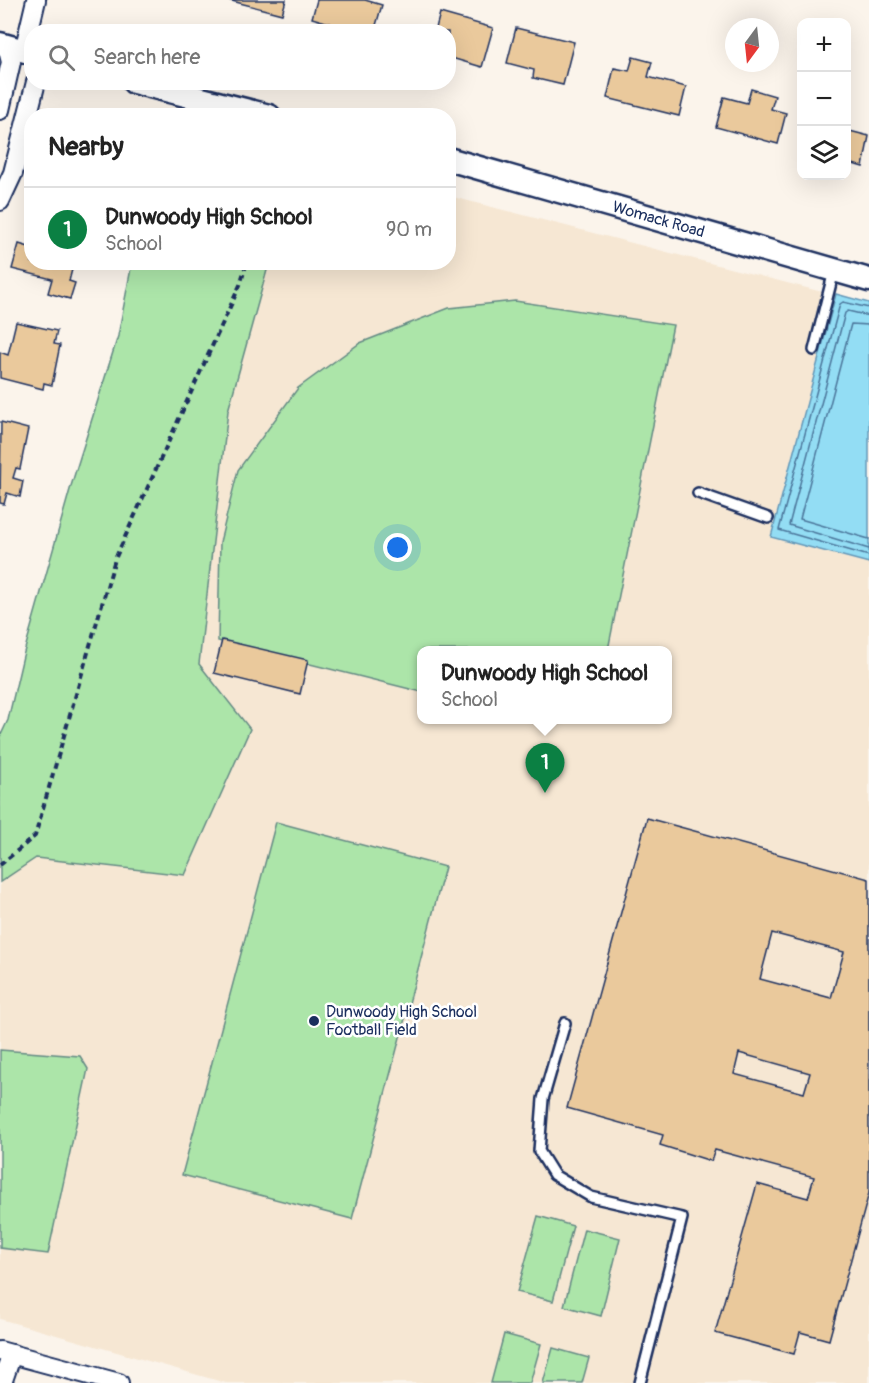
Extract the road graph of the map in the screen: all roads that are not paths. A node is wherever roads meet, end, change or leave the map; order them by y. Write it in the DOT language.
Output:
graph roads {
  1 [pos="36,0"];
  2 [pos="26,24"];
  3 [pos="24,29"];
  4 [pos="16,49"];
  5 [pos="166,90"];
  6 [pos="34,91"];
  7 [pos="5,92"];
  8 [pos="30,108"];
  9 [pos="237,108"];
  10 [pos="0,110"];
  11 [pos="24,130"];
  12 [pos="456,161"];
  13 [pos="0,201"];
  14 [pos="834,271"];
  15 [pos="869,280"];
  16 [pos="814,350"];
  17 [pos="698,494"];
  18 [pos="768,518"];
  19 [pos="565,1023"];
  20 [pos="6,1353"];
  21 [pos="2,1383"];
  22 [pos="119,1383"];
  23 [pos="640,1383"];
  1 -- 2 [label="street"];
  3 -- 4 [label="street"];
  4 -- 7 [label="street"];
  5 -- 9 [label="street"];
  6 -- 7 [label="street"];
  6 -- 8 [label="street"];
  7 -- 10 [label="street"];
  11 -- 13 [label="street"];
  12 -- 14 [label="street, Womack Road"];
  14 -- 15 [label="street, Womack Road"];
  14 -- 16 [label="lane"];
  17 -- 18 [label="lane"];
  19 -- 23 [label="lane"];
  20 -- 21 [label="street"];
  20 -- 22 [label="street"];
}
